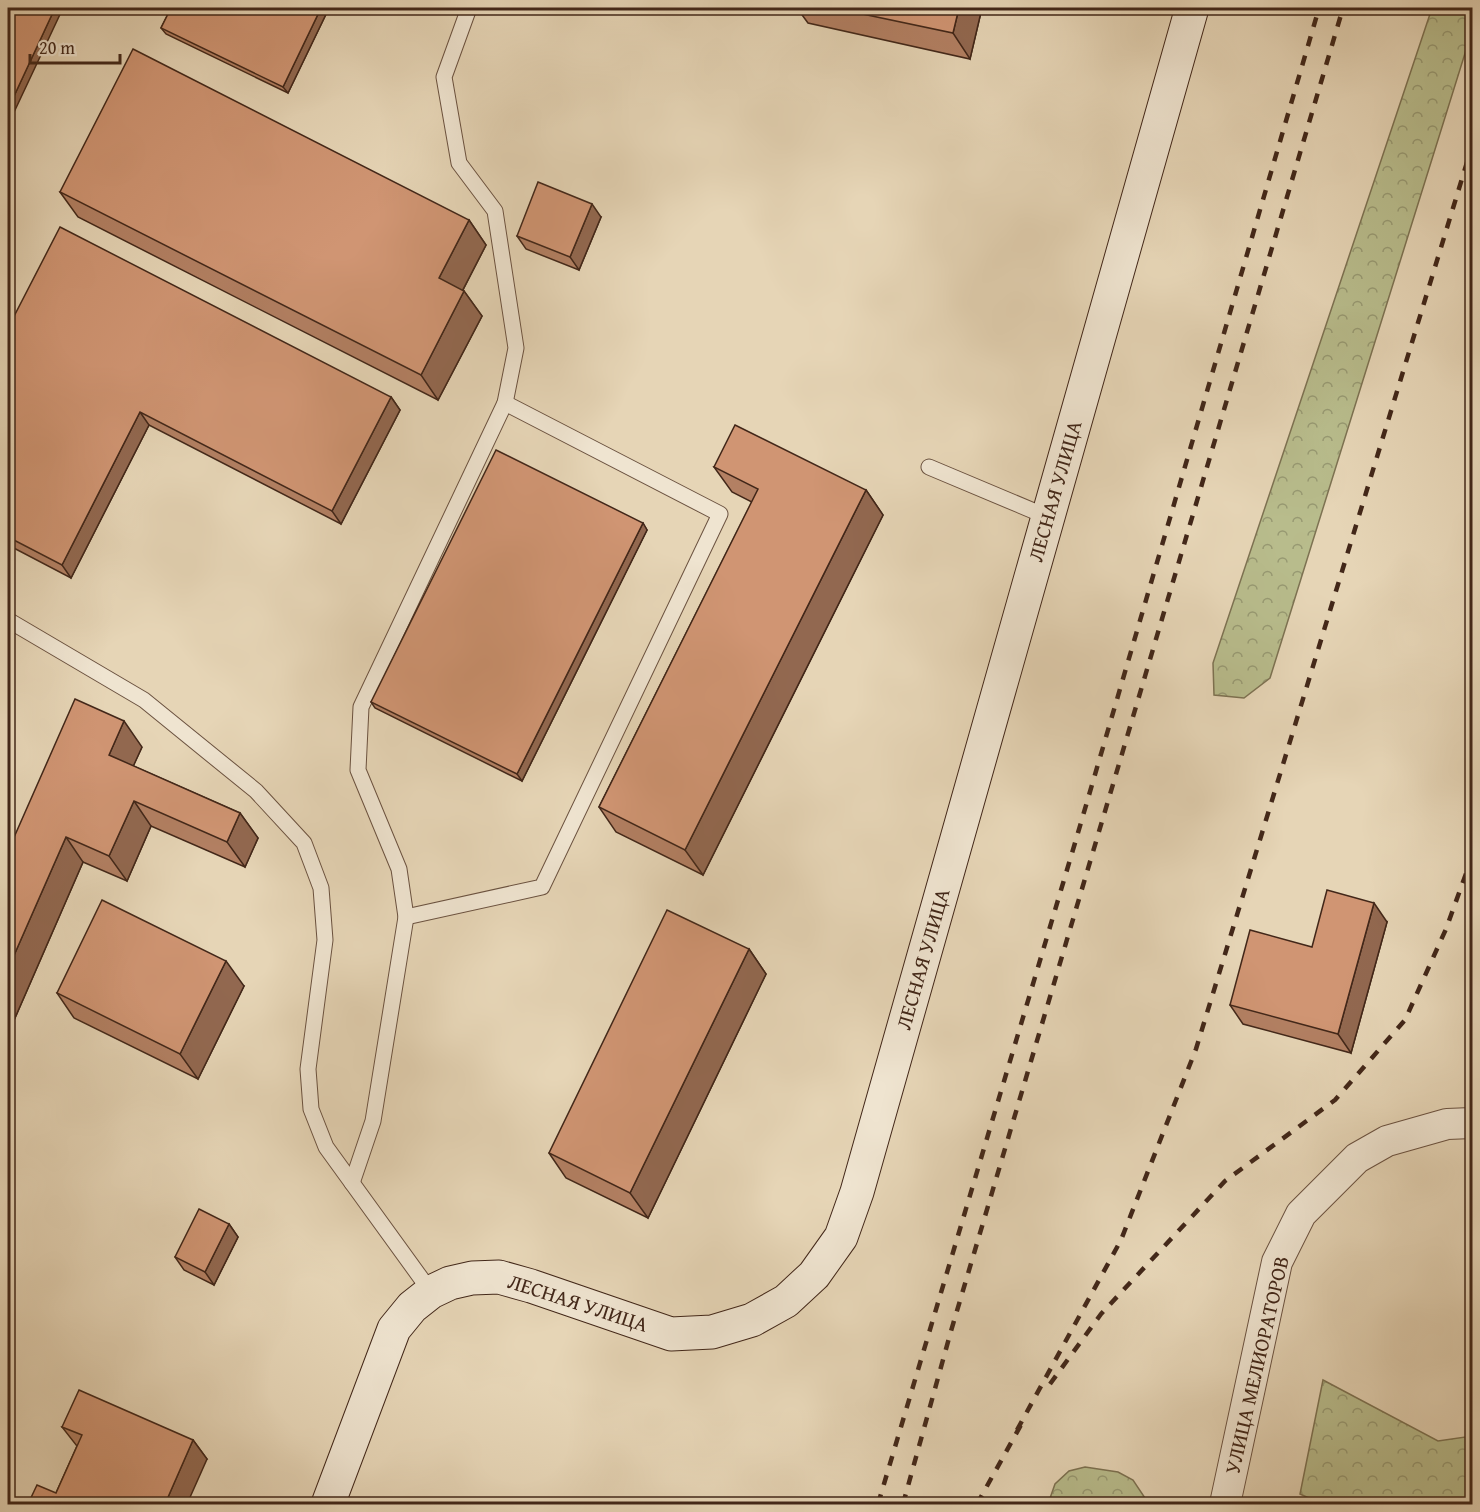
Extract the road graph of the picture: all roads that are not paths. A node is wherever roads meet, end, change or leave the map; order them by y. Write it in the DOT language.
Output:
graph roads {
  1 [pos="469,8"];
  2 [pos="1192,8"];
  3 [pos="505,403"];
  4 [pos="929,467"];
  5 [pos="1048,517"];
  6 [pos="8,620"];
  7 [pos="406,917"];
  8 [pos="1473,1123"];
  9 [pos="352,1183"];
  10 [pos="431,1292"];
  11 [pos="328,1504"];
  12 [pos="1225,1504"];
  1 -- 3 [label="lane"];
  2 -- 5 [label="street, ЛЕСНАЯ УЛИЦА"];
  3 -- 7 [label="lane"];
  3 -- 7 [label="lane"];
  4 -- 5 [label="lane"];
  5 -- 10 [label="street, ЛЕСНАЯ УЛИЦА"];
  6 -- 9 [label="lane"];
  7 -- 9 [label="lane"];
  8 -- 12 [label="street, УЛИЦА МЕЛИОРАТОРОВ"];
  9 -- 10 [label="lane"];
  10 -- 11 [label="street, ЛЕСНАЯ УЛИЦА"];
}
